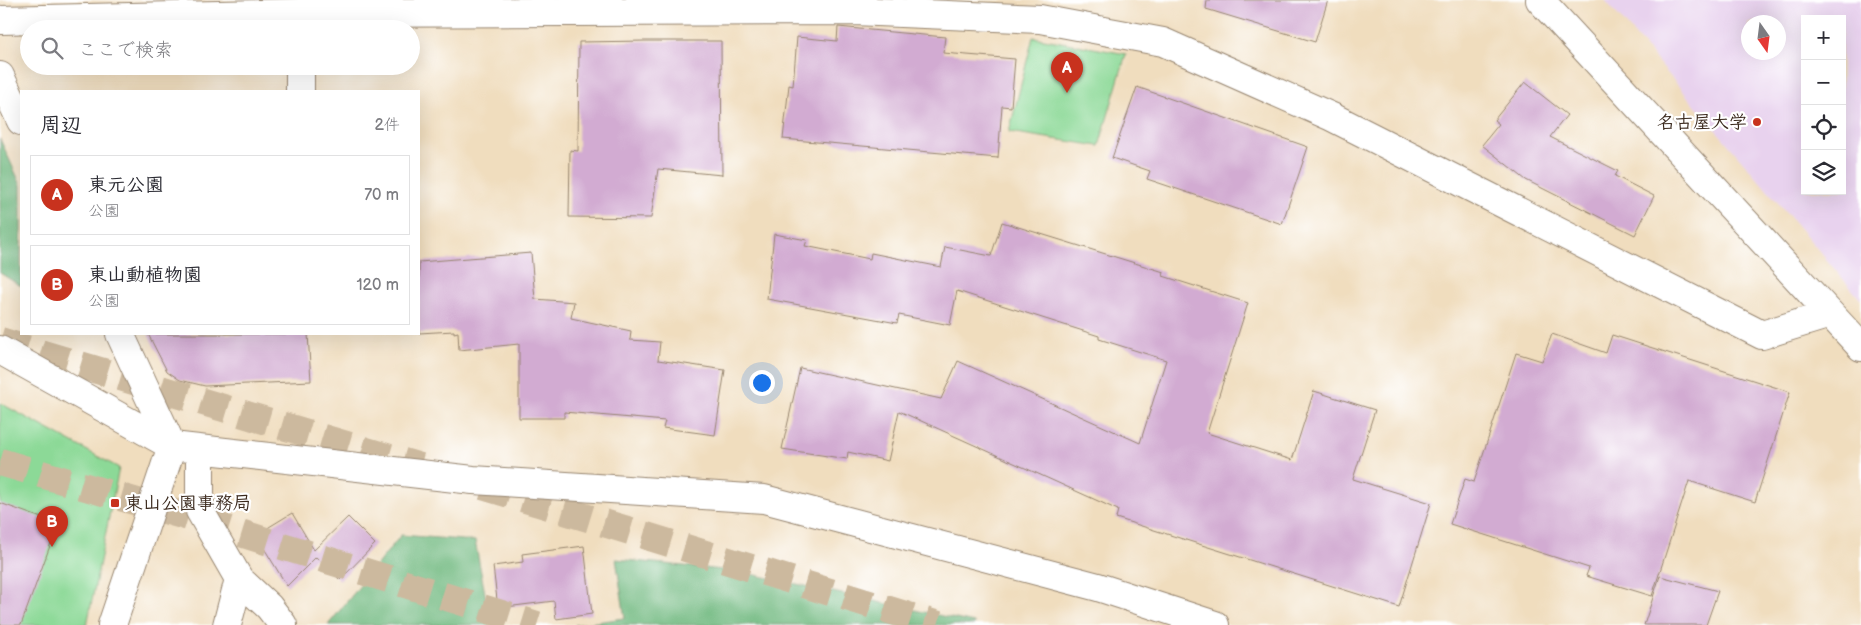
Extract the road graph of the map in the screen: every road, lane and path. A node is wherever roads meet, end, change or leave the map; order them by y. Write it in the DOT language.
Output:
graph roads {
  1 [pos="1540,0"];
  2 [pos="654,6"];
  3 [pos="0,20"];
  4 [pos="20,20"];
  5 [pos="324,20"];
  6 [pos="300,75"];
  7 [pos="0,76"];
  8 [pos="300,90"];
  9 [pos="20,119"];
  10 [pos="1830,314"];
  11 [pos="120,335"];
  12 [pos="1861,347"];
  13 [pos="0,350"];
  14 [pos="172,446"];
  15 [pos="200,449"];
  16 [pos="239,579"];
  17 [pos="112,625"];
  18 [pos="227,625"];
  19 [pos="283,625"];
  20 [pos="1215,625"];
  1 -- 10 [label="street"];
  2 -- 5 [label="street"];
  2 -- 10 [label="street"];
  3 -- 4 [label="street"];
  6 -- 8 [label="street"];
  7 -- 9 [label="street"];
  10 -- 12 [label="street"];
  11 -- 14 [label="street"];
  13 -- 14 [label="street"];
  14 -- 15 [label="street"];
  14 -- 17 [label="street"];
  15 -- 16 [label="street"];
  15 -- 20 [label="street"];
  16 -- 18 [label="street"];
  16 -- 19 [label="street"];
}
